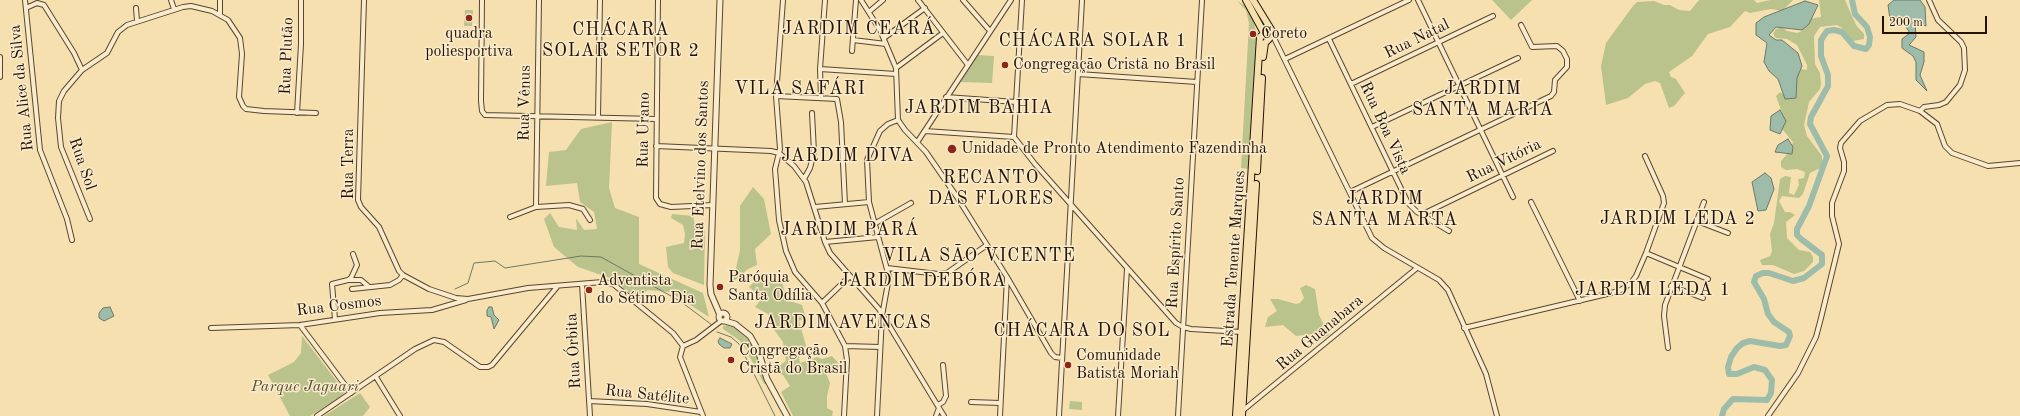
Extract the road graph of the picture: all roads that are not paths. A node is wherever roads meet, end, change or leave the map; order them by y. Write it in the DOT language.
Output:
graph roads {
  1 [pos="25,0"];
  2 [pos="171,0"];
  3 [pos="220,0"];
  4 [pos="301,0"];
  5 [pos="364,0"];
  6 [pos="482,0"];
  7 [pos="539,0"];
  8 [pos="600,0"];
  9 [pos="658,0"];
  10 [pos="720,0"];
  11 [pos="783,0"];
  12 [pos="825,0"];
  13 [pos="856,0"];
  14 [pos="861,0"];
  15 [pos="883,0"];
  16 [pos="918,0"];
  17 [pos="963,0"];
  18 [pos="1011,0"];
  19 [pos="1022,0"];
  20 [pos="1082,0"];
  21 [pos="1202,0"];
  22 [pos="1246,0"];
  23 [pos="1253,0"];
  24 [pos="1409,0"];
  25 [pos="1418,0"];
  26 [pos="1929,0"];
  27 [pos="26,8"];
  28 [pos="136,8"];
  29 [pos="924,8"];
  30 [pos="174,9"];
  31 [pos="870,11"];
  32 [pos="220,14"];
  33 [pos="1493,16"];
  34 [pos="137,21"];
  35 [pos="1521,25"];
  36 [pos="990,31"];
  37 [pos="944,33"];
  38 [pos="1264,33"];
  39 [pos="1271,36"];
  40 [pos="884,38"];
  41 [pos="1329,38"];
  42 [pos="853,40"];
  43 [pos="1438,41"];
  44 [pos="886,44"];
  45 [pos="852,51"];
  46 [pos="0,57"];
  47 [pos="1518,58"];
  48 [pos="1285,59"];
  49 [pos="968,65"];
  50 [pos="0,68"];
  51 [pos="896,68"];
  52 [pos="82,70"];
  53 [pos="820,70"];
  54 [pos="896,74"];
  55 [pos="1078,74"];
  56 [pos="0,77"];
  57 [pos="1197,82"];
  58 [pos="1351,84"];
  59 [pos="1460,86"];
  60 [pos="776,96"];
  61 [pos="821,97"];
  62 [pos="946,97"];
  63 [pos="1016,102"];
  64 [pos="1920,111"];
  65 [pos="297,112"];
  66 [pos="316,113"];
  67 [pos="812,113"];
  68 [pos="537,116"];
  69 [pos="598,117"];
  70 [pos="656,119"];
  71 [pos="898,120"];
  72 [pos="1372,127"];
  73 [pos="925,131"];
  74 [pos="1481,131"];
  75 [pos="1014,137"];
  76 [pos="918,141"];
  77 [pos="656,146"];
  78 [pos="716,148"];
  79 [pos="1553,151"];
  80 [pos="779,153"];
  81 [pos="1644,156"];
  82 [pos="2020,163"];
  83 [pos="1392,173"];
  84 [pos="1502,175"];
  85 [pos="804,179"];
  86 [pos="1350,192"];
  87 [pos="1513,197"];
  88 [pos="869,202"];
  89 [pos="1070,202"];
  90 [pos="1531,202"];
  91 [pos="1704,202"];
  92 [pos="911,203"];
  93 [pos="845,204"];
  94 [pos="713,205"];
  95 [pos="536,207"];
  96 [pos="815,207"];
  97 [pos="1423,214"];
  98 [pos="510,217"];
  99 [pos="90,220"];
  100 [pos="590,220"];
  101 [pos="1697,221"];
  102 [pos="874,224"];
  103 [pos="1450,231"];
  104 [pos="1728,233"];
  105 [pos="878,237"];
  106 [pos="72,240"];
  107 [pos="825,242"];
  108 [pos="986,245"];
  109 [pos="1646,253"];
  110 [pos="353,254"];
  111 [pos="1679,267"];
  112 [pos="887,268"];
  113 [pos="1127,268"];
  114 [pos="1417,268"];
  115 [pos="403,275"];
  116 [pos="850,276"];
  117 [pos="1007,277"];
  118 [pos="1708,279"];
  119 [pos="348,280"];
  120 [pos="582,284"];
  121 [pos="368,286"];
  122 [pos="1671,286"];
  123 [pos="557,287"];
  124 [pos="352,289"];
  125 [pos="1016,292"];
  126 [pos="1006,293"];
  127 [pos="1703,298"];
  128 [pos="468,299"];
  129 [pos="1580,301"];
  130 [pos="822,303"];
  131 [pos="882,316"];
  132 [pos="724,318"];
  133 [pos="335,319"];
  134 [pos="300,325"];
  135 [pos="1183,327"];
  136 [pos="211,328"];
  137 [pos="1464,328"];
  138 [pos="1244,332"];
  139 [pos="683,346"];
  140 [pos="845,346"];
  141 [pos="880,347"];
  142 [pos="1668,348"];
  143 [pos="1062,358"];
  144 [pos="943,365"];
  145 [pos="376,376"];
  146 [pos="351,393"];
  147 [pos="589,401"];
  148 [pos="971,402"];
  149 [pos="1000,403"];
  150 [pos="940,405"];
  151 [pos="702,414"];
  152 [pos="1240,414"];
  153 [pos="317,416"];
  154 [pos="400,416"];
  155 [pos="590,416"];
  156 [pos="787,416"];
  157 [pos="844,416"];
  158 [pos="877,416"];
  159 [pos="936,416"];
  160 [pos="944,416"];
  161 [pos="1000,416"];
  162 [pos="1059,416"];
  163 [pos="1118,416"];
  164 [pos="1178,416"];
  165 [pos="1497,416"];
  166 [pos="1768,416"];
  1 -- 27 [label="street, Rua Alice da Silva"];
  2 -- 30 [label="street"];
  3 -- 32 [label="street"];
  4 -- 65 [label="street, Rua Plutão"];
  5 -- 115 [label="street, Rua Terra"];
  6 -- 68 [label="street"];
  7 -- 68 [label="street, Rua Vênus"];
  8 -- 69 [label="street"];
  9 -- 70 [label="street, Rua Urano"];
  10 -- 78 [label="street, Rua Etelvino dos Santos"];
  11 -- 60 [label="street"];
  12 -- 53 [label="street"];
  13 -- 42 [label="street"];
  14 -- 31 [label="street"];
  15 -- 31 [label="street"];
  16 -- 29 [label="street"];
  17 -- 36 [label="street"];
  18 -- 36 [label="street"];
  19 -- 63 [label="street"];
  20 -- 55 [label="street"];
  21 -- 57 [label="street, Rua Espírito Santo"];
  22 -- 38 [label="main road"];
  23 -- 39 [label="main road"];
  24 -- 41 [label="street"];
  25 -- 43 [label="street"];
  26 -- 64 [label="street"];
  27 -- 52 [label="street"];
  27 -- 106 [label="street, Rua Alice da Silva"];
  28 -- 34 [label="street"];
  29 -- 37 [label="street"];
  29 -- 40 [label="street"];
  30 -- 32 [label="street, Rua Sol"];
  30 -- 34 [label="street, Rua Sol"];
  31 -- 40 [label="street"];
  32 -- 65 [label="street, Rua Sol"];
  33 -- 43 [label="street, Rua Natal"];
  34 -- 52 [label="street, Rua Sol"];
  35 -- 74 [label="street"];
  36 -- 49 [label="street"];
  37 -- 49 [label="street"];
  37 -- 51 [label="street"];
  38 -- 39 [label="main road"];
  38 -- 138 [label="main road, Estrada Tenente Marques"];
  39 -- 48 [label="street"];
  39 -- 138 [label="main road, Estrada Tenente Marques"];
  40 -- 44 [label="street"];
  41 -- 48 [label="street"];
  41 -- 58 [label="street, Rua Boa Vista"];
  42 -- 44 [label="street"];
  42 -- 45 [label="street"];
  43 -- 58 [label="street, Rua Natal"];
  43 -- 59 [label="street"];
  44 -- 51 [label="street"];
  46 -- 50 [label="street"];
  47 -- 59 [label="street"];
  48 -- 86 [label="street"];
  49 -- 62 [label="street"];
  50 -- 56 [label="street"];
  51 -- 54 [label="street"];
  52 -- 99 [label="street, Rua Sol"];
  53 -- 54 [label="street"];
  53 -- 61 [label="street"];
  54 -- 71 [label="street"];
  55 -- 57 [label="street"];
  55 -- 89 [label="street"];
  57 -- 135 [label="street, Rua Espírito Santo"];
  58 -- 72 [label="street, Rua Boa Vista"];
  59 -- 72 [label="street"];
  59 -- 74 [label="street"];
  60 -- 61 [label="street"];
  60 -- 80 [label="street"];
  61 -- 93 [label="street"];
  62 -- 63 [label="street"];
  62 -- 73 [label="street"];
  63 -- 75 [label="street"];
  64 -- 82 [label="street"];
  64 -- 166 [label="street"];
  65 -- 66 [label="street"];
  67 -- 85 [label="street"];
  68 -- 69 [label="street"];
  68 -- 95 [label="street, Rua Vênus"];
  69 -- 70 [label="street"];
  70 -- 77 [label="street, Rua Urano"];
  71 -- 76 [label="street"];
  71 -- 88 [label="street"];
  72 -- 83 [label="street, Rua Boa Vista"];
  73 -- 75 [label="street"];
  73 -- 76 [label="street"];
  74 -- 83 [label="street"];
  74 -- 84 [label="street"];
  75 -- 89 [label="street"];
  76 -- 108 [label="street"];
  77 -- 78 [label="street"];
  77 -- 94 [label="street, Rua Urano"];
  78 -- 80 [label="street"];
  78 -- 94 [label="street, Rua Etelvino dos Santos"];
  79 -- 84 [label="street, Rua Vitória"];
  80 -- 85 [label="street"];
  80 -- 130 [label="street"];
  81 -- 109 [label="street"];
  83 -- 86 [label="street"];
  83 -- 97 [label="street, Rua Boa Vista"];
  84 -- 87 [label="street"];
  84 -- 97 [label="street, Rua Vitória"];
  85 -- 96 [label="street"];
  86 -- 114 [label="street"];
  88 -- 93 [label="street"];
  88 -- 102 [label="street"];
  89 -- 113 [label="street"];
  89 -- 143 [label="street"];
  90 -- 129 [label="street"];
  91 -- 101 [label="street"];
  92 -- 102 [label="street"];
  93 -- 96 [label="street"];
  94 -- 132 [label="street, Rua Etelvino dos Santos"];
  95 -- 98 [label="street"];
  95 -- 100 [label="street"];
  96 -- 107 [label="street"];
  97 -- 103 [label="street, Rua Boa Vista"];
  101 -- 104 [label="street"];
  101 -- 111 [label="street"];
  102 -- 105 [label="street"];
  105 -- 107 [label="street"];
  105 -- 112 [label="street"];
  107 -- 116 [label="street"];
  108 -- 112 [label="street"];
  108 -- 117 [label="street"];
  109 -- 111 [label="street"];
  109 -- 129 [label="street"];
  110 -- 119 [label="street"];
  111 -- 118 [label="street"];
  111 -- 122 [label="street"];
  112 -- 131 [label="street"];
  113 -- 135 [label="street"];
  113 -- 163 [label="street"];
  114 -- 137 [label="street"];
  114 -- 152 [label="street, Rua Guanabara"];
  115 -- 121 [label="street"];
  115 -- 128 [label="street"];
  116 -- 130 [label="street"];
  116 -- 131 [label="street"];
  117 -- 125 [label="street"];
  117 -- 126 [label="street"];
  119 -- 121 [label="street"];
  119 -- 133 [label="street"];
  120 -- 123 [label="street"];
  120 -- 139 [label="street"];
  120 -- 147 [label="street, Rua Órbita"];
  121 -- 124 [label="street"];
  122 -- 127 [label="street"];
  122 -- 142 [label="street"];
  123 -- 128 [label="street"];
  123 -- 145 [label="street"];
  125 -- 126 [label="street"];
  125 -- 143 [label="street"];
  126 -- 149 [label="street"];
  128 -- 133 [label="street, Rua Cosmos"];
  129 -- 137 [label="street"];
  130 -- 140 [label="street"];
  131 -- 141 [label="street"];
  131 -- 150 [label="street"];
  132 -- 139 [label="street"];
  132 -- 156 [label="street"];
  133 -- 134 [label="street, Rua Cosmos"];
  134 -- 136 [label="street, Rua Cosmos"];
  134 -- 146 [label="street"];
  135 -- 138 [label="street"];
  135 -- 164 [label="street, Rua Espírito Santo"];
  137 -- 165 [label="street"];
  138 -- 152 [label="main road, Estrada Tenente Marques"];
  139 -- 151 [label="street"];
  140 -- 141 [label="street"];
  140 -- 157 [label="street"];
  141 -- 158 [label="street"];
  143 -- 162 [label="street"];
  144 -- 150 [label="street"];
  145 -- 146 [label="street"];
  145 -- 154 [label="street"];
  146 -- 153 [label="street"];
  147 -- 151 [label="street, Rua Satélite"];
  147 -- 155 [label="street, Rua Órbita"];
  148 -- 149 [label="street"];
  149 -- 161 [label="street"];
  150 -- 159 [label="street"];
  150 -- 160 [label="street"];
}
